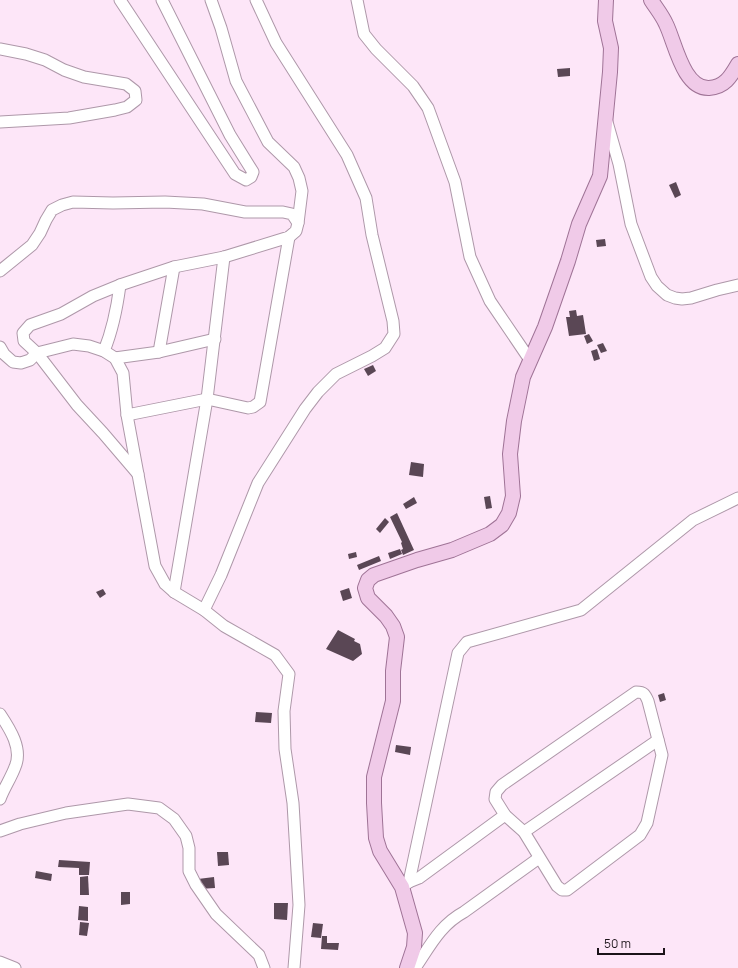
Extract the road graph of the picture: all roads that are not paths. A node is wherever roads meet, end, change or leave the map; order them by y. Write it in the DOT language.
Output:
graph roads {
  1 [pos="120,0"];
  2 [pos="162,0"];
  3 [pos="211,0"];
  4 [pos="256,0"];
  5 [pos="357,0"];
  6 [pos="606,0"];
  7 [pos="651,0"];
  8 [pos="0,49"];
  9 [pos="738,64"];
  10 [pos="605,118"];
  11 [pos="0,122"];
  12 [pos="298,223"];
  13 [pos="289,237"];
  14 [pos="224,257"];
  15 [pos="174,267"];
  16 [pos="0,271"];
  17 [pos="120,285"];
  18 [pos="738,286"];
  19 [pos="215,339"];
  20 [pos="0,347"];
  21 [pos="104,350"];
  22 [pos="159,352"];
  23 [pos="37,353"];
  24 [pos="115,358"];
  25 [pos="530,360"];
  26 [pos="207,399"];
  27 [pos="127,416"];
  28 [pos="138,474"];
  29 [pos="738,498"];
  30 [pos="174,592"];
  31 [pos="204,610"];
  32 [pos="0,714"];
  33 [pos="658,740"];
  34 [pos="0,799"];
  35 [pos="504,815"];
  36 [pos="0,831"];
  37 [pos="524,832"];
  38 [pos="539,858"];
  39 [pos="406,885"];
  40 [pos="0,962"];
  41 [pos="15,968"];
  42 [pos="264,968"];
  43 [pos="294,968"];
  44 [pos="407,968"];
  45 [pos="415,968"];
  1 -- 2 [label="street"];
  3 -- 12 [label="street"];
  4 -- 31 [label="street"];
  5 -- 25 [label="street"];
  6 -- 10 [label="main road"];
  7 -- 9 [label="main road"];
  8 -- 11 [label="street"];
  10 -- 18 [label="street"];
  10 -- 25 [label="main road"];
  12 -- 13 [label="street"];
  12 -- 16 [label="street"];
  13 -- 14 [label="street"];
  13 -- 26 [label="street"];
  14 -- 15 [label="street"];
  14 -- 19 [label="street"];
  15 -- 17 [label="street"];
  15 -- 22 [label="street"];
  17 -- 21 [label="street"];
  17 -- 23 [label="street"];
  19 -- 22 [label="street"];
  19 -- 26 [label="street"];
  20 -- 23 [label="street"];
  21 -- 23 [label="street"];
  21 -- 24 [label="street"];
  22 -- 24 [label="street"];
  23 -- 28 [label="street"];
  24 -- 27 [label="street"];
  25 -- 39 [label="main road"];
  26 -- 27 [label="street"];
  26 -- 30 [label="street"];
  27 -- 28 [label="street"];
  28 -- 30 [label="street"];
  29 -- 39 [label="street"];
  30 -- 31 [label="street"];
  31 -- 43 [label="street"];
  32 -- 34 [label="street"];
  33 -- 35 [label="street"];
  33 -- 37 [label="street"];
  33 -- 38 [label="street"];
  35 -- 37 [label="street"];
  35 -- 39 [label="street"];
  36 -- 42 [label="street"];
  37 -- 38 [label="street"];
  38 -- 45 [label="street"];
  39 -- 44 [label="main road"];
  40 -- 41 [label="street"];
}
